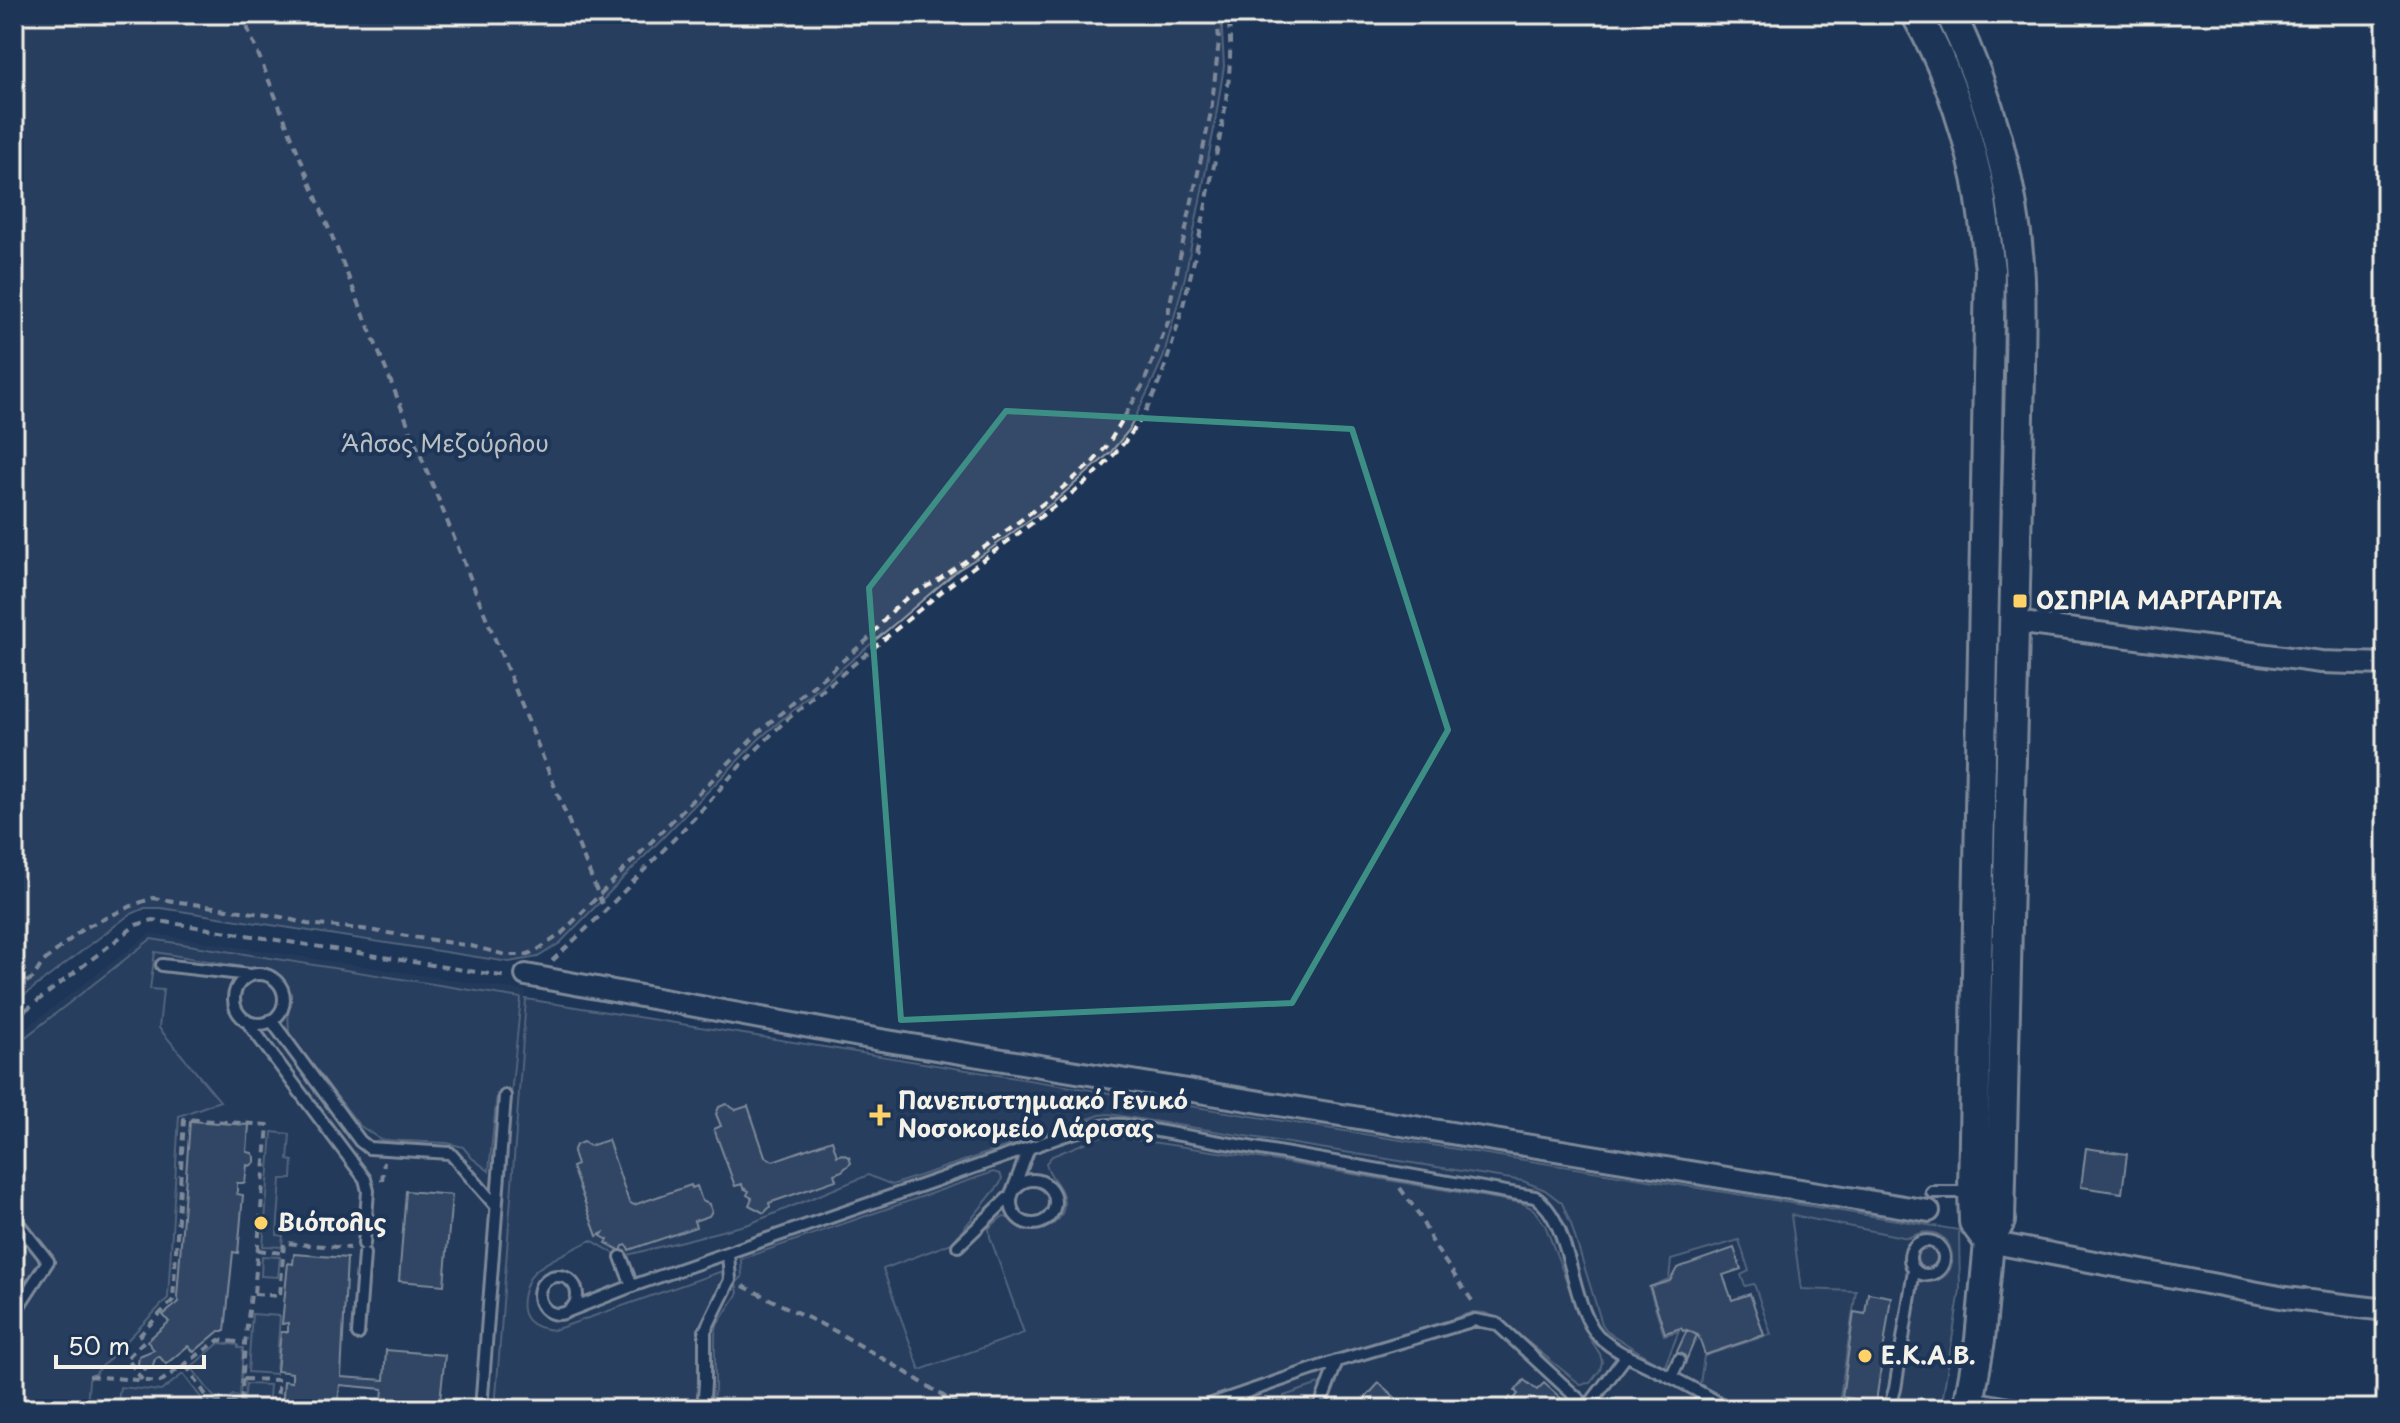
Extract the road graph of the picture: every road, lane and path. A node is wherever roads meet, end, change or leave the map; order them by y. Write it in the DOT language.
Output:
graph roads {
  1 [pos="242,14"];
  2 [pos="1217,14"];
  3 [pos="1228,14"];
  4 [pos="1916,14"];
  5 [pos="1951,14"];
  6 [pos="2015,622"];
  7 [pos="2386,664"];
  8 [pos="599,897"];
  9 [pos="605,911"];
  10 [pos="162,965"];
  11 [pos="252,975"];
  12 [pos="526,975"];
  13 [pos="14,989"];
  14 [pos="14,1019"];
  15 [pos="246,1020"];
  16 [pos="271,1020"];
  17 [pos="505,1096"];
  18 [pos="1029,1148"];
  19 [pos="385,1150"];
  20 [pos="1390,1171"];
  21 [pos="1973,1192"];
  22 [pos="381,1193"];
  23 [pos="1011,1195"];
  24 [pos="1930,1202"];
  25 [pos="496,1206"];
  26 [pos="14,1218"];
  27 [pos="1989,1242"];
  28 [pos="958,1246"];
  29 [pos="363,1249"];
  30 [pos="258,1250"];
  31 [pos="284,1253"];
  32 [pos="728,1253"];
  33 [pos="621,1257"];
  34 [pos="1914,1270"];
  35 [pos="730,1280"];
  36 [pos="632,1286"];
  37 [pos="254,1294"];
  38 [pos="2386,1310"];
  39 [pos="568,1311"];
  40 [pos="14,1313"];
  41 [pos="1489,1322"];
  42 [pos="358,1334"];
  43 [pos="245,1343"];
  44 [pos="1627,1355"];
  45 [pos="1679,1360"];
  46 [pos="1337,1361"];
  47 [pos="186,1364"];
  48 [pos="89,1376"];
  49 [pos="1671,1377"];
  50 [pos="243,1379"];
  51 [pos="142,1380"];
  52 [pos="209,1400"];
  53 [pos="1713,1400"];
  54 [pos="1969,1403"];
  55 [pos="241,1406"];
  56 [pos="1586,1408"];
  57 [pos="208,1409"];
  58 [pos="276,1409"];
  59 [pos="481,1409"];
  60 [pos="700,1409"];
  61 [pos="964,1409"];
  62 [pos="1200,1409"];
  63 [pos="1319,1409"];
  64 [pos="1688,1409"];
  65 [pos="1730,1409"];
  66 [pos="1889,1409"];
  67 [pos="2037,1409"];
  1 -- 8 [label="path"];
  2 -- 8 [label="path"];
  3 -- 9 [label="path"];
  4 -- 21 [label="street"];
  5 -- 6 [label="street"];
  6 -- 7 [label="street"];
  6 -- 27 [label="street"];
  8 -- 9 [label="path"];
  8 -- 13 [label="path"];
  9 -- 12 [label="path"];
  10 -- 11 [label="lane"];
  11 -- 15 [label="lane"];
  11 -- 16 [label="lane"];
  12 -- 14 [label="path"];
  12 -- 24 [label="street"];
  15 -- 16 [label="lane"];
  15 -- 29 [label="lane"];
  16 -- 19 [label="lane"];
  17 -- 25 [label="lane"];
  18 -- 20 [label="lane"];
  18 -- 23 [label="lane"];
  18 -- 32 [label="lane"];
  19 -- 22 [label="path"];
  19 -- 25 [label="lane"];
  20 -- 41 [label="path"];
  20 -- 44 [label="lane"];
  21 -- 24 [label="lane"];
  21 -- 27 [label="street"];
  23 -- 23 [label="lane"];
  23 -- 28 [label="lane"];
  25 -- 59 [label="lane"];
  26 -- 40 [label="lane"];
  27 -- 38 [label="street"];
  27 -- 54 [label="street"];
  29 -- 31 [label="path"];
  29 -- 42 [label="lane"];
  30 -- 31 [label="path"];
  30 -- 37 [label="path"];
  30 -- 51 [label="path"];
  31 -- 37 [label="path"];
  32 -- 35 [label="lane"];
  32 -- 36 [label="lane"];
  33 -- 36 [label="lane"];
  34 -- 66 [label="lane"];
  35 -- 60 [label="lane"];
  35 -- 61 [label="path"];
  36 -- 39 [label="lane"];
  37 -- 43 [label="path"];
  41 -- 46 [label="lane"];
  41 -- 56 [label="lane"];
  43 -- 47 [label="path"];
  43 -- 50 [label="path"];
  44 -- 49 [label="lane"];
  44 -- 56 [label="lane"];
  45 -- 49 [label="lane"];
  46 -- 62 [label="lane"];
  46 -- 63 [label="lane"];
  47 -- 51 [label="path"];
  47 -- 52 [label="path"];
  48 -- 51 [label="path"];
  49 -- 53 [label="lane"];
  50 -- 55 [label="path"];
  50 -- 58 [label="path"];
  52 -- 55 [label="path"];
  52 -- 57 [label="path"];
  53 -- 64 [label="lane"];
  53 -- 65 [label="lane"];
  54 -- 67 [label="lane"];
}
